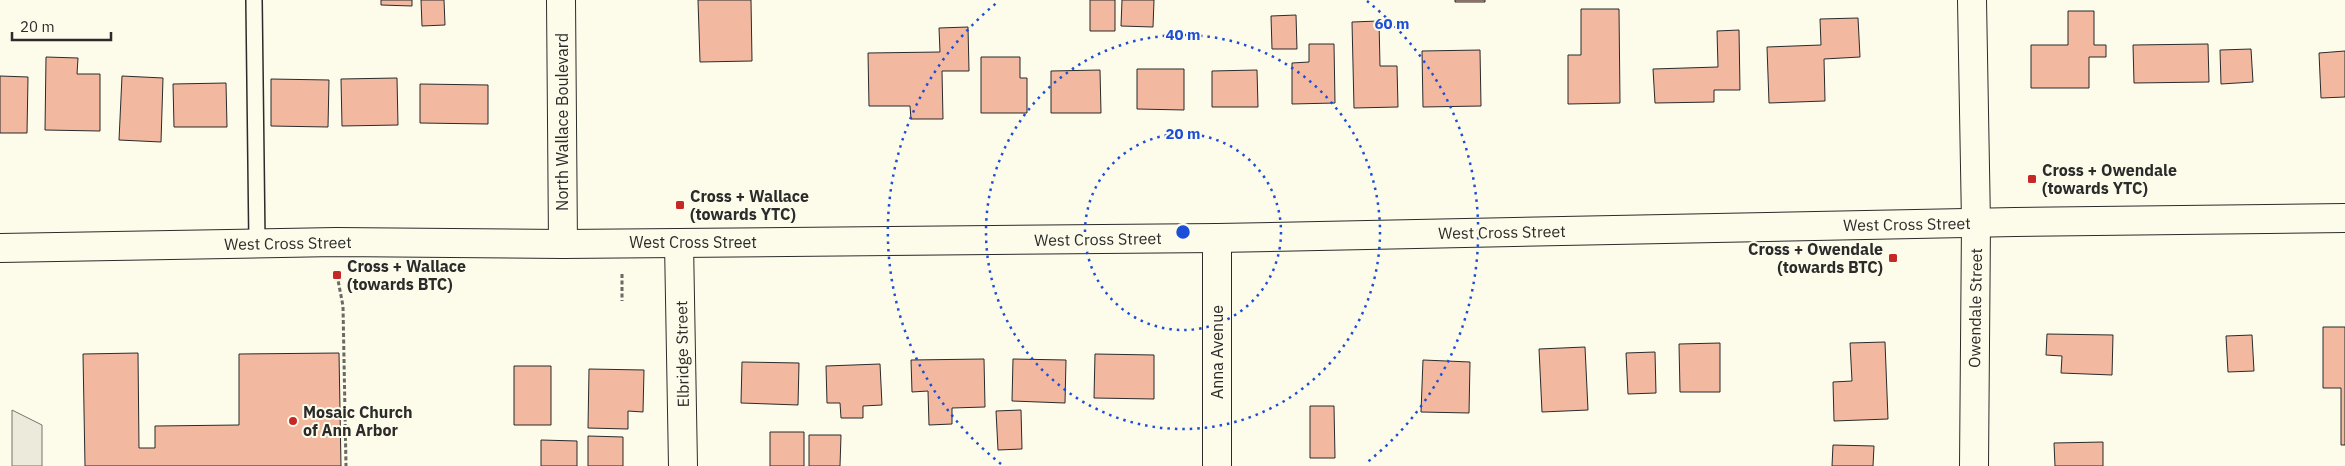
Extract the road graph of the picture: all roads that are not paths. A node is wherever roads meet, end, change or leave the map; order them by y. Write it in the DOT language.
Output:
graph roads {
  1 [pos="254,0"];
  2 [pos="561,0"];
  3 [pos="1972,0"];
  4 [pos="2345,218"];
  5 [pos="1976,223"];
  6 [pos="1216,238"];
  7 [pos="257,243"];
  8 [pos="679,243"];
  9 [pos="563,244"];
  10 [pos="0,248"];
  11 [pos="684,466"];
  12 [pos="1216,466"];
  13 [pos="1974,466"];
  1 -- 7 [label="lane"];
  2 -- 9 [label="main road, North Wallace Boulevard"];
  3 -- 5 [label="main road, Owendale Street"];
  4 -- 5 [label="main road, West Cross Street"];
  5 -- 6 [label="main road, West Cross Street"];
  5 -- 13 [label="main road, Owendale Street"];
  6 -- 8 [label="main road, West Cross Street"];
  6 -- 12 [label="main road, Anna Avenue"];
  7 -- 9 [label="main road, West Cross Street"];
  7 -- 10 [label="main road, West Cross Street"];
  8 -- 9 [label="main road, West Cross Street"];
  8 -- 11 [label="main road, Elbridge Street"];
}
